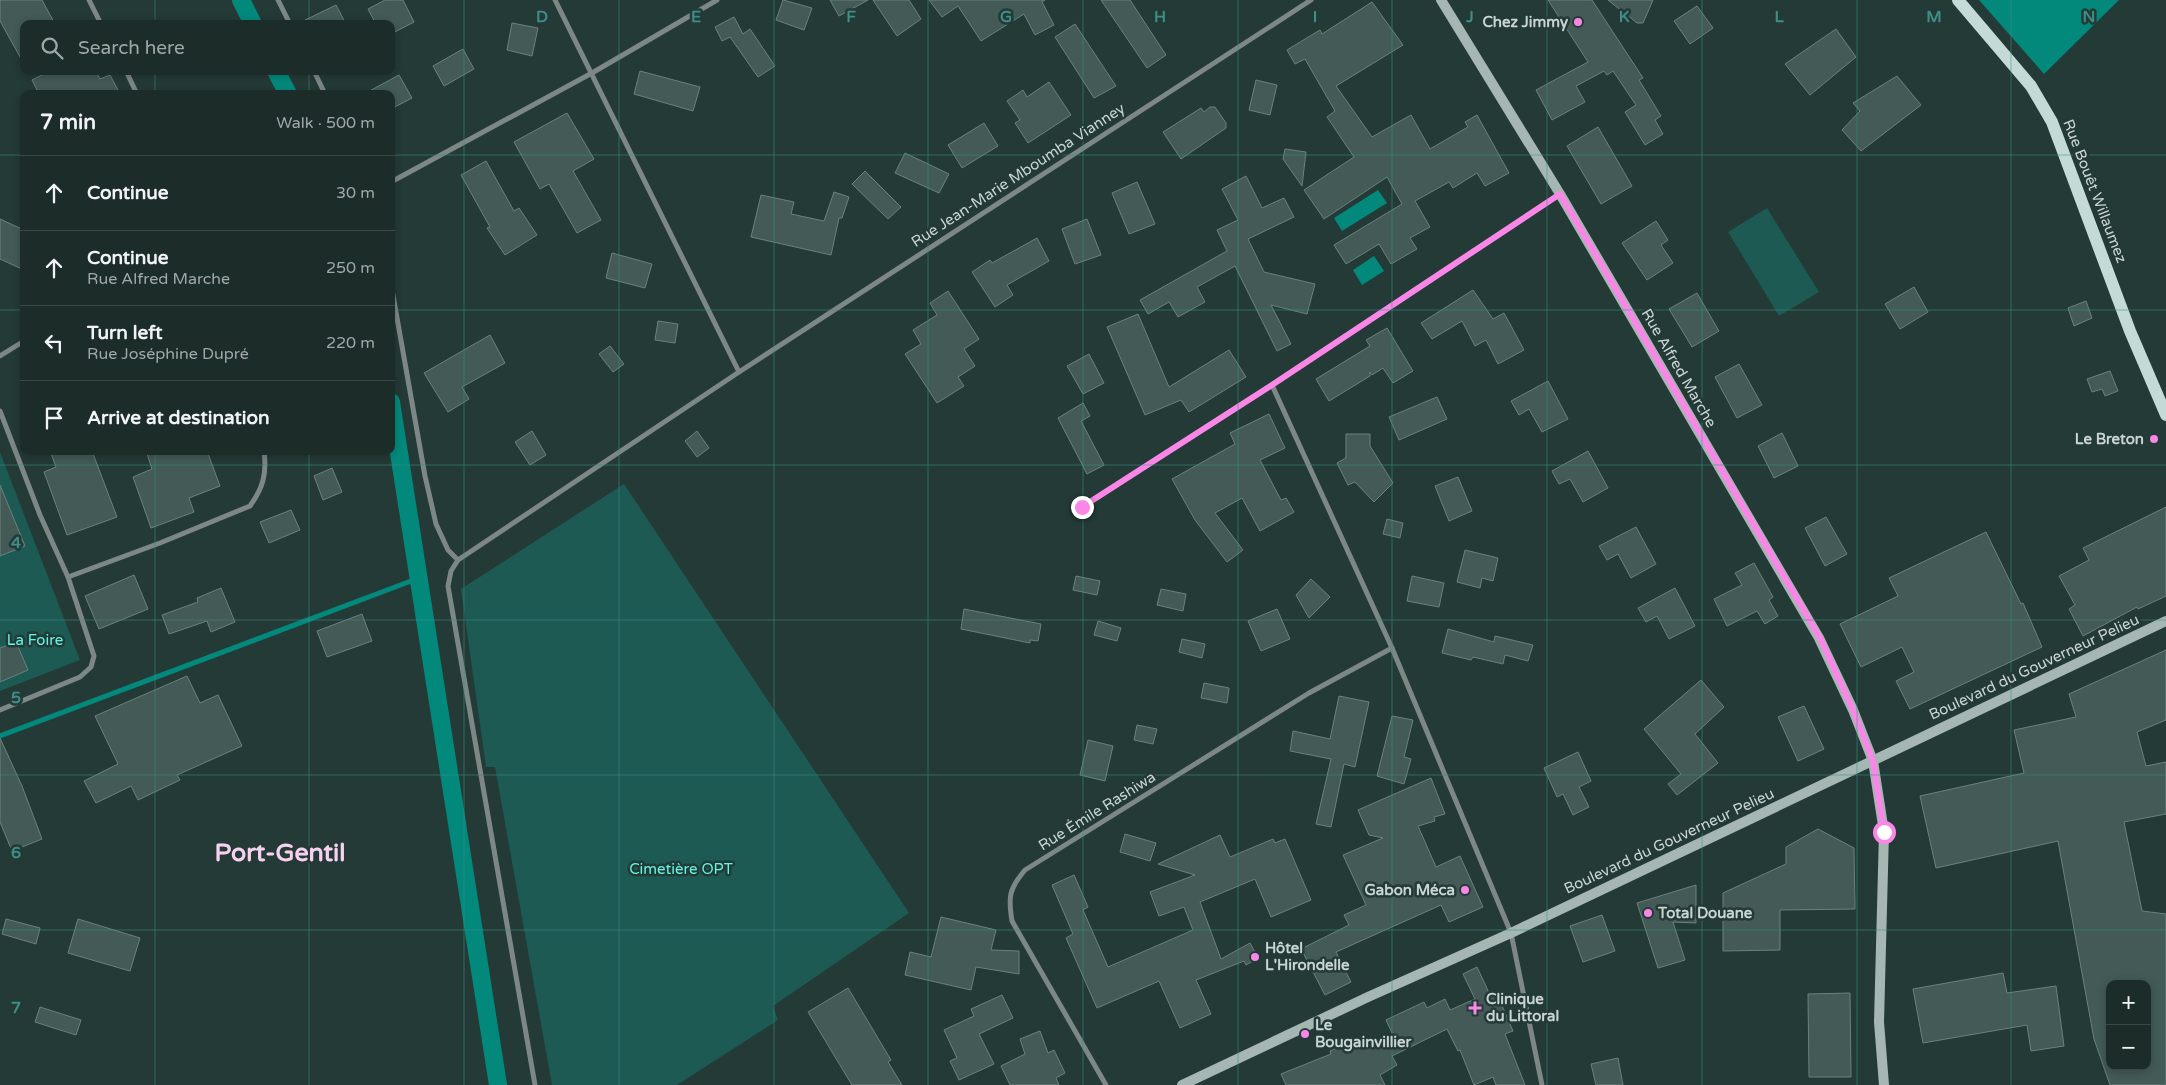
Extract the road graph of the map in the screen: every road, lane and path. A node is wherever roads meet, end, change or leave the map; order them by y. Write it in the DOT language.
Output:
graph roads {
  1 [pos="89,0"];
  2 [pos="278,0"];
  3 [pos="555,0"];
  4 [pos="718,0"];
  5 [pos="1311,0"];
  6 [pos="1441,0"];
  7 [pos="1958,0"];
  8 [pos="99,20"];
  9 [pos="288,20"];
  10 [pos="592,73"];
  11 [pos="128,75"];
  12 [pos="316,75"];
  13 [pos="135,90"];
  14 [pos="323,90"];
  15 [pos="395,180"];
  16 [pos="1560,194"];
  17 [pos="395,307"];
  18 [pos="20,344"];
  19 [pos="0,356"];
  20 [pos="739,372"];
  21 [pos="1272,385"];
  22 [pos="0,411"];
  23 [pos="2166,415"];
  24 [pos="264,455"];
  25 [pos="1082,507"];
  26 [pos="458,560"];
  27 [pos="68,577"];
  28 [pos="2166,621"];
  29 [pos="1392,648"];
  30 [pos="0,710"];
  31 [pos="1873,761"];
  32 [pos="1512,933"];
  33 [pos="535,1085"];
  34 [pos="1106,1085"];
  35 [pos="1182,1085"];
  36 [pos="1542,1085"];
  37 [pos="1884,1085"];
  1 -- 8 [label="street"];
  2 -- 9 [label="street"];
  3 -- 10 [label="street"];
  4 -- 10 [label="street"];
  5 -- 20 [label="street, Rue Jean-Marie Mboumba Vianney"];
  6 -- 16 [label="street, Rue Alfred Marche"];
  7 -- 23 [label="main road, Rue Bouêt Willaumez"];
  10 -- 15 [label="street"];
  10 -- 20 [label="street"];
  11 -- 13 [label="street"];
  12 -- 14 [label="street"];
  16 -- 21 [label="street"];
  16 -- 31 [label="street, Rue Alfred Marche"];
  17 -- 26 [label="street"];
  18 -- 19 [label="street"];
  20 -- 26 [label="street, Rue Jean-Marie Mboumba Vianney"];
  21 -- 25 [label="street"];
  21 -- 29 [label="street"];
  22 -- 27 [label="street"];
  24 -- 27 [label="street"];
  26 -- 33 [label="street"];
  27 -- 30 [label="street"];
  28 -- 31 [label="street, Boulevard du Gouverneur Pelieu"];
  29 -- 32 [label="street"];
  29 -- 34 [label="street, Rue Émile Rashiwa"];
  31 -- 32 [label="street, Boulevard du Gouverneur Pelieu"];
  31 -- 37 [label="street, Rue Alfred Marche"];
  32 -- 35 [label="street, Boulevard du Gouverneur Pelieu"];
  32 -- 36 [label="street"];
}
